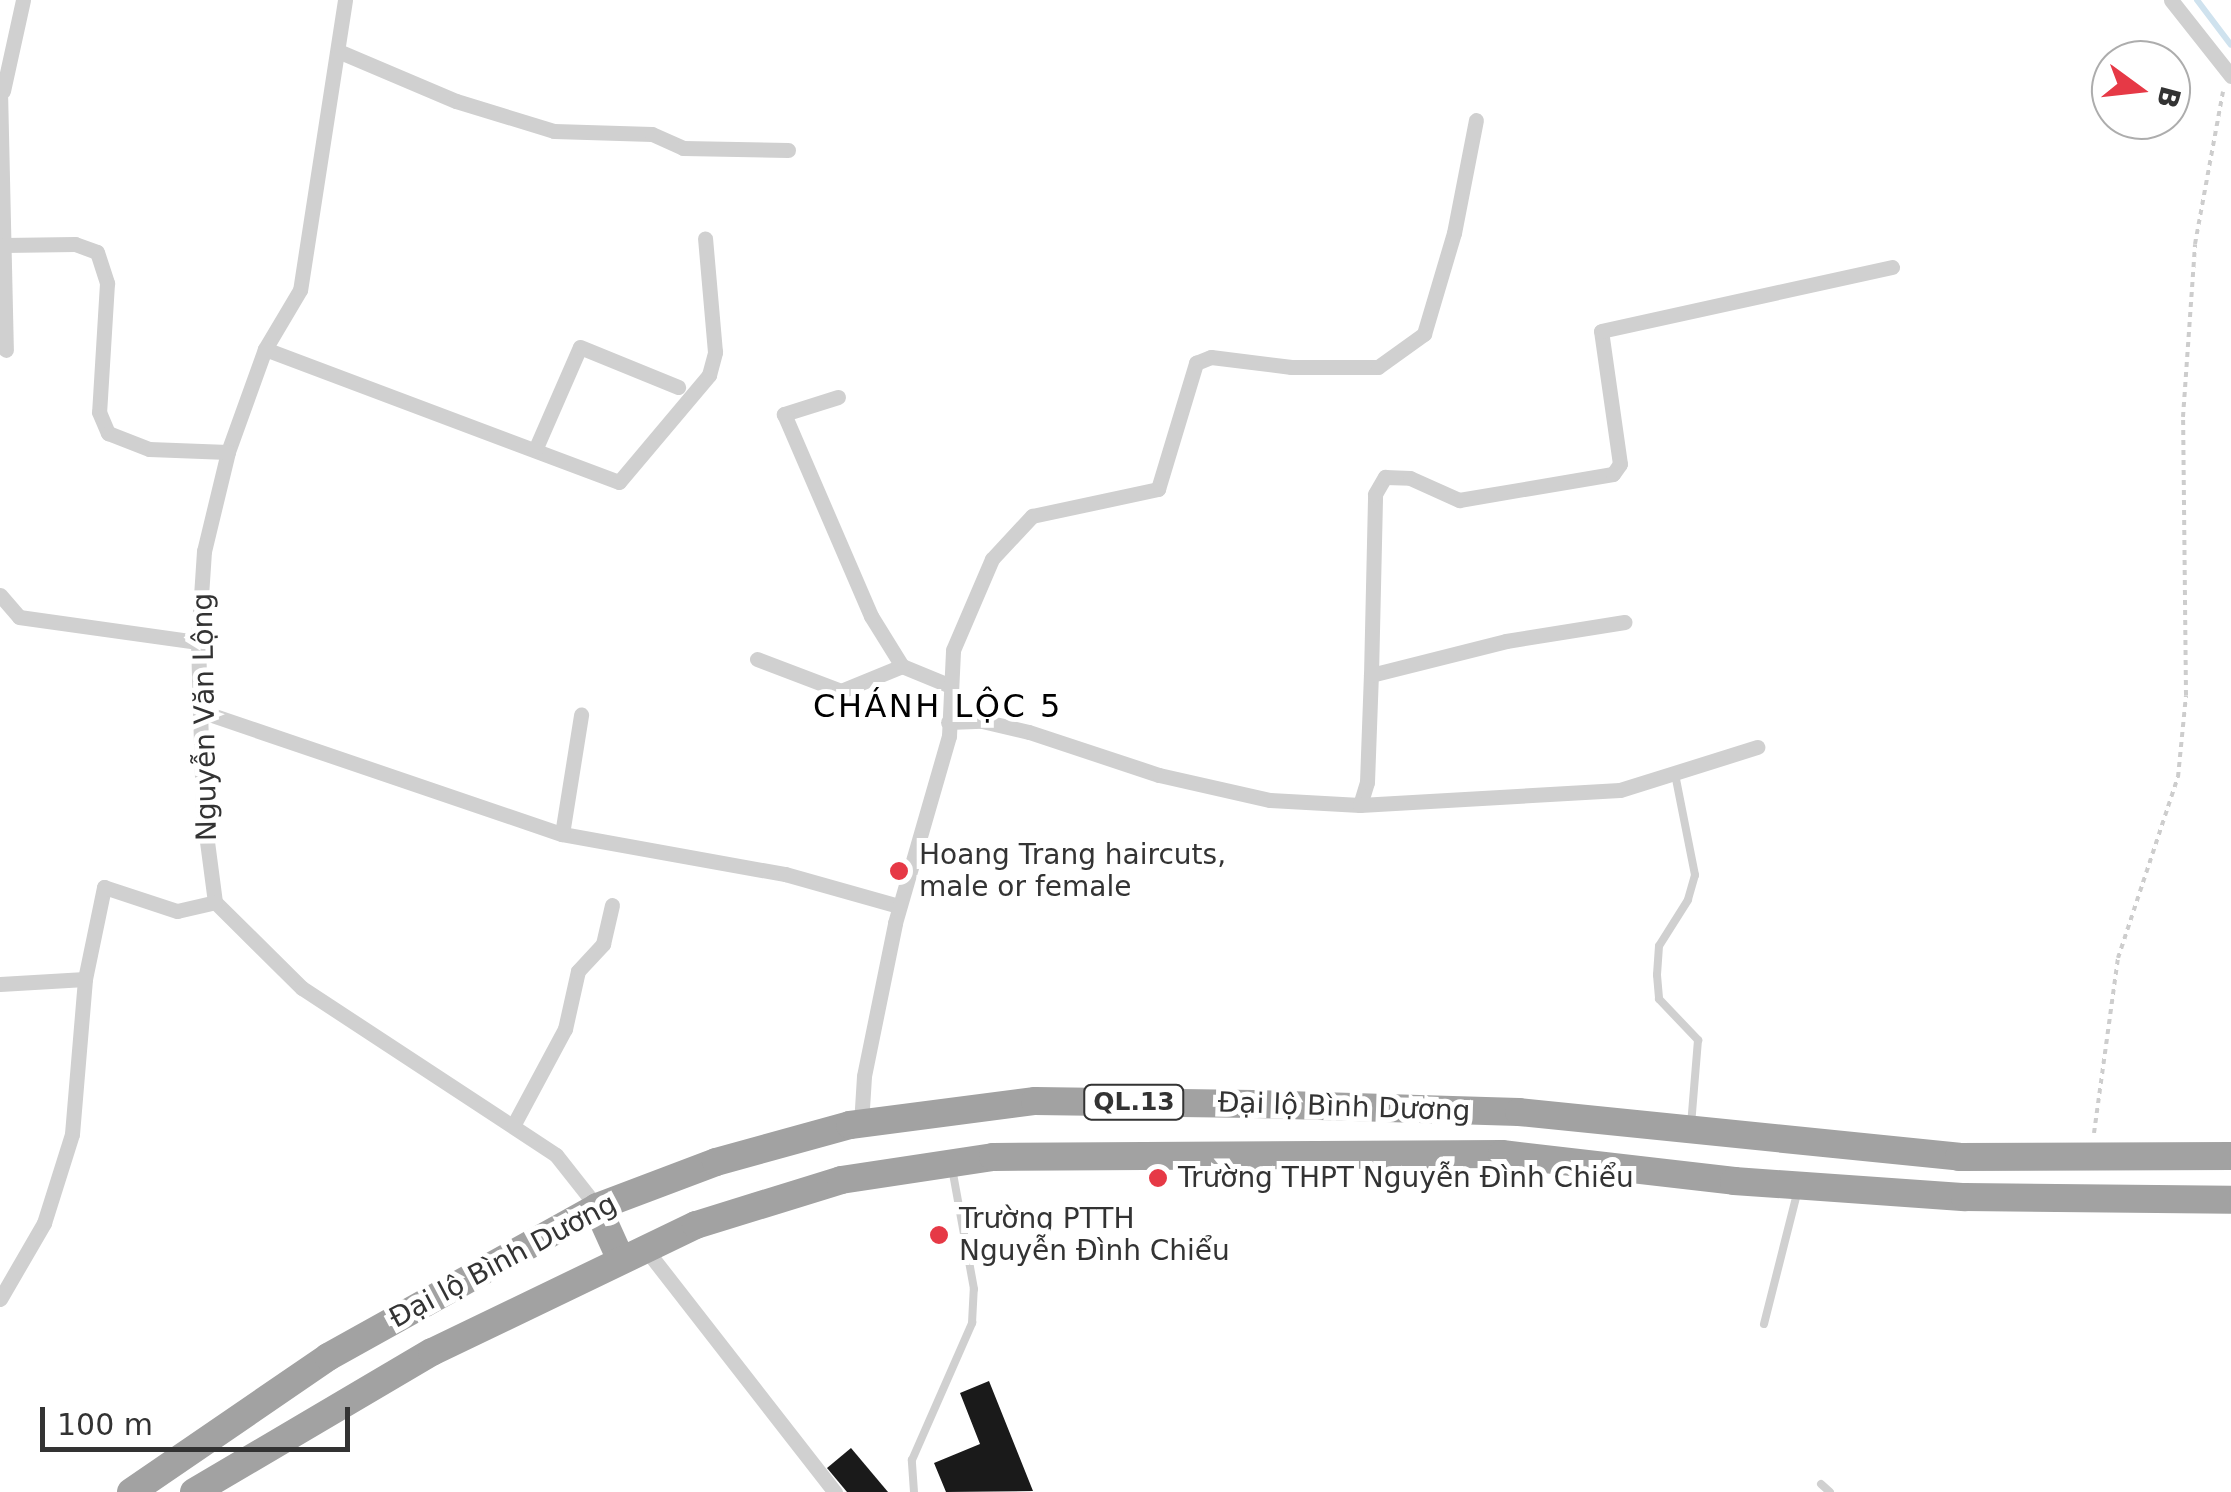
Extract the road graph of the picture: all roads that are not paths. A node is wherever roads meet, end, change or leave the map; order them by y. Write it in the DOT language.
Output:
graph roads {
  1 [pos="23,0"];
  2 [pos="345,0"];
  3 [pos="2170,0"];
  4 [pos="338,50"];
  5 [pos="2229,72"];
  6 [pos="1,90"];
  7 [pos="1476,120"];
  8 [pos="788,150"];
  9 [pos="705,238"];
  10 [pos="4,244"];
  11 [pos="1892,267"];
  12 [pos="265,349"];
  13 [pos="6,350"];
  14 [pos="678,387"];
  15 [pos="838,397"];
  16 [pos="535,450"];
  17 [pos="228,452"];
  18 [pos="0,595"];
  19 [pos="1624,622"];
  20 [pos="198,642"];
  21 [pos="757,659"];
  22 [pos="902,666"];
  23 [pos="1371,675"];
  24 [pos="948,685"];
  25 [pos="200,710"];
  26 [pos="581,715"];
  27 [pos="948,722"];
  28 [pos="1757,748"];
  29 [pos="1675,774"];
  30 [pos="1360,806"];
  31 [pos="562,834"];
  32 [pos="215,902"];
  33 [pos="612,905"];
  34 [pos="900,906"];
  35 [pos="85,978"];
  36 [pos="0,984"];
  37 [pos="514,1124"];
  38 [pos="861,1124"];
  39 [pos="1690,1133"];
  40 [pos="2231,1156"];
  41 [pos="951,1164"];
  42 [pos="1800,1186"];
  43 [pos="2231,1200"];
  44 [pos="597,1207"];
  45 [pos="632,1253"];
  46 [pos="0,1299"];
  47 [pos="1764,1324"];
  48 [pos="1821,1484"];
  49 [pos="131,1492"];
  50 [pos="194,1492"];
  51 [pos="836,1492"];
  52 [pos="914,1492"];
  53 [pos="1830,1492"];
  1 -- 6 [label="street"];
  2 -- 4 [label="street, Nguyễn Văn Lộng"];
  3 -- 5 [label="street"];
  4 -- 8 [label="street"];
  4 -- 12 [label="street, Nguyễn Văn Lộng"];
  6 -- 10 [label="street"];
  7 -- 24 [label="street"];
  9 -- 16 [label="street"];
  10 -- 13 [label="street"];
  10 -- 17 [label="street"];
  11 -- 23 [label="street"];
  12 -- 16 [label="street"];
  12 -- 17 [label="street, Nguyễn Văn Lộng"];
  14 -- 16 [label="street"];
  15 -- 22 [label="street"];
  17 -- 20 [label="street, Nguyễn Văn Lộng"];
  18 -- 20 [label="street"];
  19 -- 23 [label="street"];
  20 -- 25 [label="street, Nguyễn Văn Lộng"];
  21 -- 22 [label="street"];
  22 -- 24 [label="street"];
  23 -- 30 [label="street"];
  24 -- 27 [label="street"];
  25 -- 31 [label="street"];
  25 -- 32 [label="street, Nguyễn Văn Lộng"];
  26 -- 31 [label="street"];
  27 -- 30 [label="street"];
  27 -- 34 [label="street"];
  28 -- 29 [label="street"];
  29 -- 30 [label="street"];
  29 -- 39 [label="lane"];
  31 -- 34 [label="street"];
  32 -- 35 [label="street"];
  32 -- 37 [label="street"];
  33 -- 37 [label="street"];
  34 -- 38 [label="street"];
  35 -- 36 [label="street"];
  35 -- 46 [label="street"];
  37 -- 44 [label="street"];
  38 -- 39 [label="highway, Đại lộ Bình Dương / QL.13"];
  38 -- 44 [label="highway, Đại lộ Bình Dương / QL.13"];
  39 -- 40 [label="highway, Đại lộ Bình Dương / QL.13"];
  41 -- 42 [label="highway, Đại lộ Bình Dương / QL.13"];
  41 -- 45 [label="highway, Đại lộ Bình Dương / QL.13"];
  41 -- 52 [label="lane"];
  42 -- 43 [label="highway, Đại lộ Bình Dương / QL.13"];
  42 -- 47 [label="lane"];
  44 -- 45 [label="highway"];
  44 -- 49 [label="highway, Đại lộ Bình Dương / QL.13"];
  45 -- 50 [label="highway, Đại lộ Bình Dương / QL.13"];
  45 -- 51 [label="street"];
  48 -- 53 [label="lane"];
}
